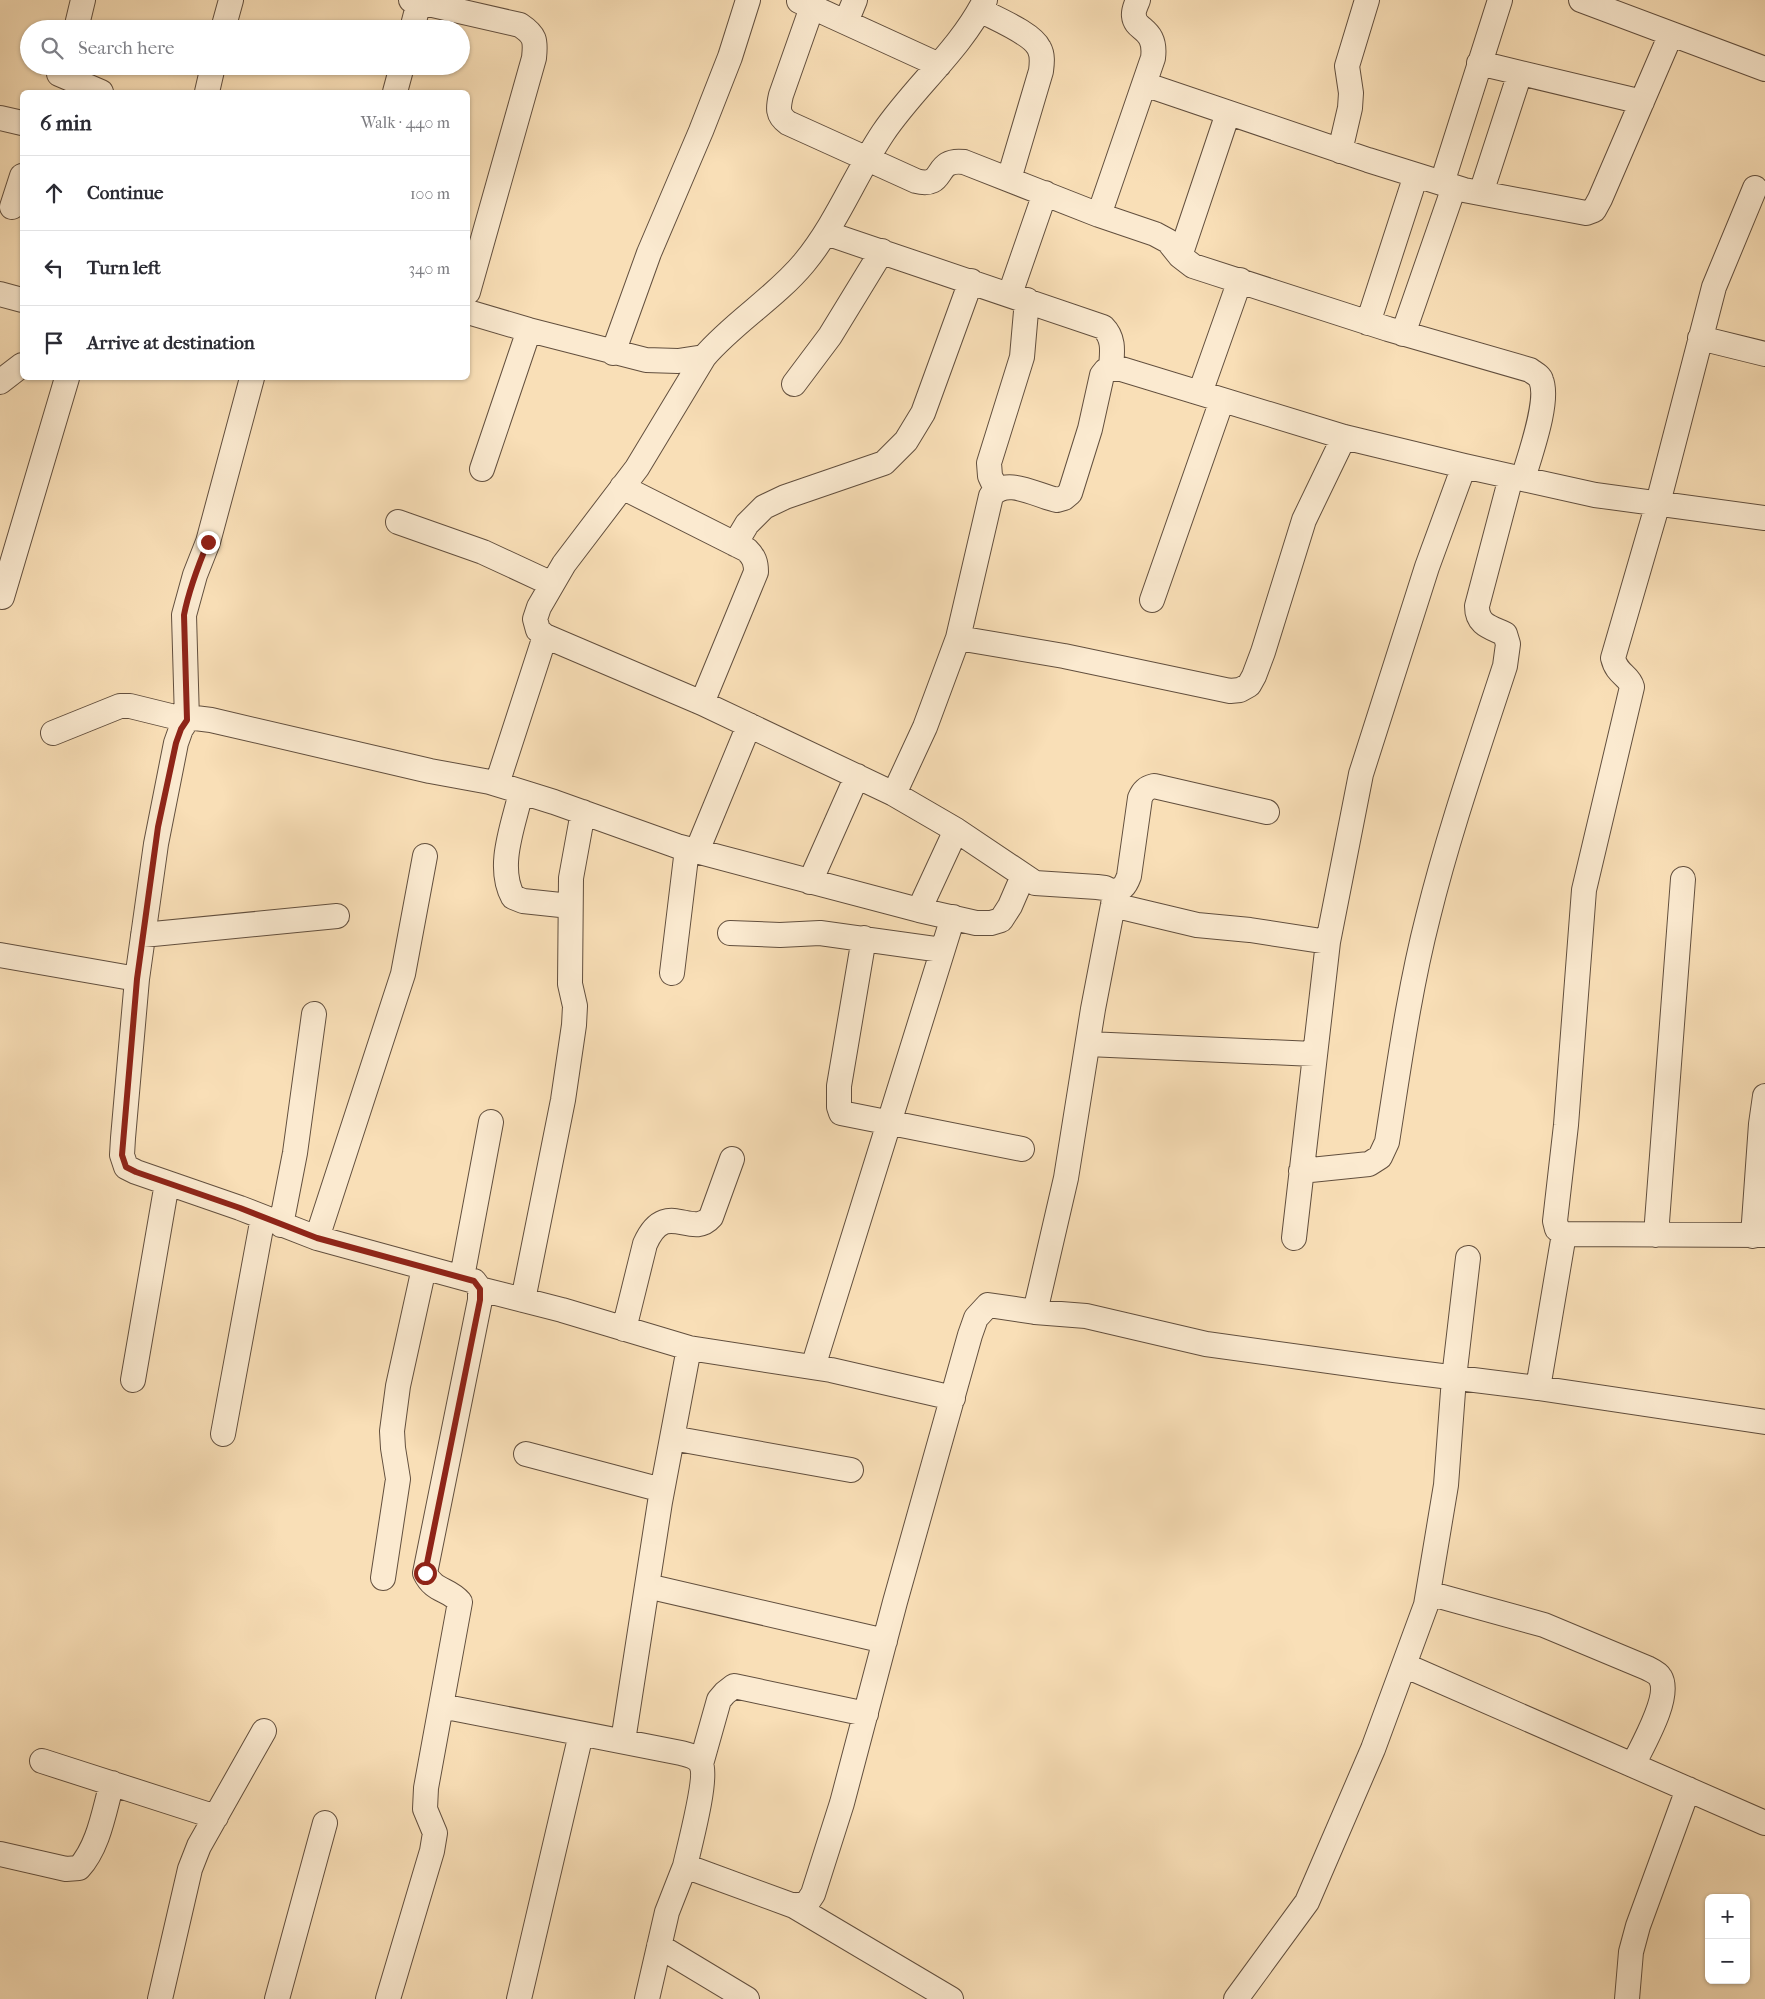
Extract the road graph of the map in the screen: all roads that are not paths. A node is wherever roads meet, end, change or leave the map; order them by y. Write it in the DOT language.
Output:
graph roads {
  1 [pos="83,0"];
  2 [pos="231,0"];
  3 [pos="748,0"];
  4 [pos="855,0"];
  5 [pos="1138,0"];
  6 [pos="1367,0"];
  7 [pos="1500,0"];
  8 [pos="1581,0"];
  9 [pos="415,1"];
  10 [pos="805,3"];
  11 [pos="982,5"];
  12 [pos="78,20"];
  13 [pos="225,20"];
  14 [pos="413,20"];
  15 [pos="846,22"];
  16 [pos="1671,34"];
  17 [pos="1480,63"];
  18 [pos="939,64"];
  19 [pos="1765,70"];
  20 [pos="1520,73"];
  21 [pos="211,75"];
  22 [pos="400,75"];
  23 [pos="58,78"];
  24 [pos="1144,84"];
  25 [pos="95,90"];
  26 [pos="207,90"];
  27 [pos="396,90"];
  28 [pos="1642,102"];
  29 [pos="1228,113"];
  30 [pos="0,118"];
  31 [pos="20,123"];
  32 [pos="1340,151"];
  33 [pos="867,160"];
  34 [pos="1416,175"];
  35 [pos="1009,179"];
  36 [pos="20,183"];
  37 [pos="1448,185"];
  38 [pos="1755,188"];
  39 [pos="1045,193"];
  40 [pos="1482,193"];
  41 [pos="12,210"];
  42 [pos="1099,215"];
  43 [pos="826,233"];
  44 [pos="882,252"];
  45 [pos="1180,256"];
  46 [pos="1240,280"];
  47 [pos="971,281"];
  48 [pos="470,285"];
  49 [pos="0,294"];
  50 [pos="1019,297"];
  51 [pos="20,299"];
  52 [pos="470,313"];
  53 [pos="1368,323"];
  54 [pos="529,330"];
  55 [pos="1402,334"];
  56 [pos="1700,338"];
  57 [pos="613,353"];
  58 [pos="1765,354"];
  59 [pos="704,357"];
  60 [pos="20,367"];
  61 [pos="1111,368"];
  62 [pos="66,380"];
  63 [pos="251,380"];
  64 [pos="0,382"];
  65 [pos="794,384"];
  66 [pos="1200,393"];
  67 [pos="1222,400"];
  68 [pos="1344,437"];
  69 [pos="1464,466"];
  70 [pos="482,468"];
  71 [pos="1517,478"];
  72 [pos="622,486"];
  73 [pos="996,489"];
  74 [pos="1658,503"];
  75 [pos="1765,518"];
  76 [pos="398,522"];
  77 [pos="735,544"];
  78 [pos="552,584"];
  79 [pos="2,597"];
  80 [pos="1152,600"];
  81 [pos="545,636"];
  82 [pos="958,638"];
  83 [pos="702,703"];
  84 [pos="187,720"];
  85 [pos="749,725"];
  86 [pos="53,733"];
  87 [pos="857,776"];
  88 [pos="497,784"];
  89 [pos="521,792"];
  90 [pos="894,794"];
  91 [pos="583,812"];
  92 [pos="1268,812"];
  93 [pos="956,830"];
  94 [pos="692,850"];
  95 [pos="425,856"];
  96 [pos="1023,876"];
  97 [pos="1683,879"];
  98 [pos="810,882"];
  99 [pos="1112,898"];
  100 [pos="570,906"];
  101 [pos="919,910"];
  102 [pos="337,916"];
  103 [pos="953,917"];
  104 [pos="730,933"];
  105 [pos="143,935"];
  106 [pos="864,938"];
  107 [pos="1328,942"];
  108 [pos="942,950"];
  109 [pos="0,955"];
  110 [pos="672,973"];
  111 [pos="137,979"];
  112 [pos="314,1014"];
  113 [pos="1088,1044"];
  114 [pos="1314,1054"];
  115 [pos="1765,1096"];
  116 [pos="491,1122"];
  117 [pos="888,1124"];
  118 [pos="1022,1149"];
  119 [pos="732,1159"];
  120 [pos="1301,1171"];
  121 [pos="167,1183"];
  122 [pos="272,1221"];
  123 [pos="1564,1234"];
  124 [pos="1656,1236"];
  125 [pos="1759,1236"];
  126 [pos="317,1238"];
  127 [pos="1294,1238"];
  128 [pos="1468,1258"];
  129 [pos="424,1268"];
  130 [pos="471,1283"];
  131 [pos="523,1300"];
  132 [pos="1035,1312"];
  133 [pos="624,1329"];
  134 [pos="689,1348"];
  135 [pos="813,1367"];
  136 [pos="1454,1378"];
  137 [pos="133,1380"];
  138 [pos="1538,1388"];
  139 [pos="953,1398"];
  140 [pos="1765,1422"];
  141 [pos="223,1434"];
  142 [pos="672,1438"];
  143 [pos="526,1454"];
  144 [pos="851,1470"];
  145 [pos="662,1490"];
  146 [pos="383,1578"];
  147 [pos="647,1586"];
  148 [pos="1428,1593"];
  149 [pos="885,1641"];
  150 [pos="1404,1665"];
  151 [pos="441,1706"];
  152 [pos="866,1714"];
  153 [pos="264,1731"];
  154 [pos="581,1734"];
  155 [pos="623,1741"];
  156 [pos="42,1761"];
  157 [pos="701,1764"];
  158 [pos="1633,1765"];
  159 [pos="112,1783"];
  160 [pos="1688,1789"];
  161 [pos="216,1816"];
  162 [pos="325,1823"];
  163 [pos="1765,1823"];
  164 [pos="0,1854"];
  165 [pos="685,1866"];
  166 [pos="794,1906"];
  167 [pos="659,1946"];
  168 [pos="164,1998"];
  169 [pos="277,1999"];
  170 [pos="388,1999"];
  171 [pos="519,1999"];
  172 [pos="646,1999"];
  173 [pos="747,1999"];
  174 [pos="951,1999"];
  175 [pos="1236,1999"];
  176 [pos="1627,1999"];
  1 -- 12 [label="street"];
  2 -- 13 [label="street"];
  3 -- 57 [label="street"];
  4 -- 15 [label="street"];
  5 -- 24 [label="street"];
  6 -- 32 [label="street"];
  7 -- 17 [label="street"];
  8 -- 16 [label="street"];
  9 -- 14 [label="street"];
  9 -- 48 [label="street"];
  10 -- 15 [label="street"];
  10 -- 33 [label="street"];
  11 -- 18 [label="street"];
  11 -- 35 [label="street"];
  15 -- 18 [label="street"];
  16 -- 19 [label="street"];
  16 -- 28 [label="street"];
  17 -- 20 [label="street"];
  17 -- 37 [label="street"];
  18 -- 33 [label="street"];
  20 -- 28 [label="street"];
  20 -- 40 [label="street"];
  21 -- 26 [label="street"];
  22 -- 27 [label="street"];
  23 -- 25 [label="street"];
  24 -- 29 [label="street"];
  24 -- 42 [label="street"];
  28 -- 40 [label="street"];
  29 -- 32 [label="street"];
  29 -- 45 [label="street"];
  30 -- 31 [label="street"];
  32 -- 34 [label="street"];
  33 -- 35 [label="street"];
  33 -- 43 [label="street"];
  34 -- 37 [label="street"];
  34 -- 53 [label="street"];
  35 -- 39 [label="street"];
  36 -- 41 [label="street"];
  37 -- 40 [label="street"];
  37 -- 55 [label="street"];
  38 -- 56 [label="street"];
  39 -- 42 [label="street"];
  39 -- 50 [label="street"];
  42 -- 45 [label="street"];
  43 -- 44 [label="street"];
  43 -- 59 [label="street"];
  44 -- 47 [label="street"];
  44 -- 65 [label="street"];
  45 -- 46 [label="street"];
  46 -- 53 [label="street"];
  46 -- 66 [label="street"];
  47 -- 50 [label="street"];
  47 -- 77 [label="street"];
  49 -- 51 [label="street"];
  50 -- 61 [label="street"];
  50 -- 73 [label="street"];
  52 -- 54 [label="street"];
  53 -- 55 [label="street"];
  54 -- 57 [label="street"];
  54 -- 70 [label="street"];
  55 -- 71 [label="street"];
  56 -- 58 [label="street"];
  56 -- 74 [label="street"];
  57 -- 59 [label="street"];
  59 -- 72 [label="street"];
  60 -- 64 [label="street"];
  61 -- 66 [label="street"];
  61 -- 73 [label="street"];
  62 -- 79 [label="street"];
  63 -- 84 [label="street"];
  66 -- 67 [label="street"];
  67 -- 68 [label="street"];
  67 -- 80 [label="street"];
  68 -- 69 [label="street"];
  68 -- 82 [label="street"];
  69 -- 71 [label="street"];
  69 -- 107 [label="street"];
  71 -- 74 [label="street"];
  71 -- 120 [label="street"];
  72 -- 77 [label="street"];
  72 -- 78 [label="street"];
  73 -- 82 [label="street"];
  74 -- 75 [label="street"];
  74 -- 123 [label="street"];
  76 -- 78 [label="street"];
  77 -- 83 [label="street"];
  78 -- 81 [label="street"];
  81 -- 83 [label="street"];
  81 -- 88 [label="street"];
  82 -- 90 [label="street"];
  83 -- 85 [label="street"];
  84 -- 86 [label="street"];
  84 -- 88 [label="street"];
  84 -- 105 [label="street"];
  85 -- 87 [label="street"];
  85 -- 94 [label="street"];
  87 -- 90 [label="street"];
  87 -- 98 [label="street"];
  88 -- 89 [label="street"];
  89 -- 91 [label="street"];
  89 -- 100 [label="street"];
  90 -- 93 [label="street"];
  91 -- 94 [label="street"];
  91 -- 100 [label="street"];
  92 -- 99 [label="street"];
  93 -- 96 [label="street"];
  93 -- 101 [label="street"];
  94 -- 98 [label="street"];
  94 -- 110 [label="street"];
  95 -- 126 [label="street"];
  96 -- 99 [label="street"];
  96 -- 103 [label="street"];
  97 -- 124 [label="street"];
  98 -- 101 [label="street"];
  99 -- 107 [label="street"];
  99 -- 113 [label="street"];
  100 -- 131 [label="street"];
  101 -- 103 [label="street"];
  102 -- 105 [label="street"];
  103 -- 108 [label="street"];
  104 -- 106 [label="street"];
  105 -- 111 [label="street"];
  106 -- 108 [label="street"];
  106 -- 117 [label="street"];
  107 -- 114 [label="street"];
  108 -- 117 [label="street"];
  109 -- 111 [label="street"];
  111 -- 121 [label="street"];
  112 -- 122 [label="street"];
  113 -- 114 [label="street"];
  113 -- 132 [label="street"];
  114 -- 120 [label="street"];
  115 -- 125 [label="street"];
  116 -- 130 [label="street"];
  117 -- 118 [label="street"];
  117 -- 135 [label="street"];
  119 -- 133 [label="street"];
  120 -- 127 [label="street"];
  121 -- 122 [label="street"];
  121 -- 137 [label="street"];
  122 -- 126 [label="street"];
  122 -- 141 [label="street"];
  123 -- 124 [label="street"];
  123 -- 138 [label="street"];
  124 -- 125 [label="street"];
  126 -- 129 [label="street"];
  128 -- 136 [label="street"];
  129 -- 130 [label="street"];
  129 -- 146 [label="street"];
  130 -- 131 [label="street"];
  130 -- 151 [label="street"];
  131 -- 133 [label="street"];
  132 -- 136 [label="street"];
  132 -- 139 [label="street"];
  133 -- 134 [label="street"];
  134 -- 135 [label="street"];
  134 -- 142 [label="street"];
  135 -- 139 [label="street"];
  136 -- 138 [label="street"];
  136 -- 148 [label="street"];
  138 -- 140 [label="street"];
  139 -- 149 [label="street"];
  142 -- 144 [label="street"];
  142 -- 145 [label="street"];
  143 -- 145 [label="street"];
  145 -- 147 [label="street"];
  147 -- 149 [label="street"];
  147 -- 155 [label="street"];
  148 -- 150 [label="street"];
  148 -- 158 [label="street"];
  149 -- 152 [label="street"];
  150 -- 158 [label="street"];
  150 -- 175 [label="street"];
  151 -- 154 [label="street"];
  151 -- 170 [label="street"];
  152 -- 157 [label="street"];
  152 -- 166 [label="street"];
  153 -- 161 [label="street"];
  154 -- 155 [label="street"];
  154 -- 171 [label="street"];
  155 -- 157 [label="street"];
  156 -- 159 [label="street"];
  157 -- 165 [label="street"];
  158 -- 160 [label="street"];
  159 -- 161 [label="street"];
  159 -- 164 [label="street"];
  160 -- 163 [label="street"];
  160 -- 176 [label="street"];
  161 -- 168 [label="street"];
  162 -- 169 [label="street"];
  165 -- 166 [label="street"];
  165 -- 167 [label="street"];
  166 -- 174 [label="street"];
  167 -- 172 [label="street"];
  167 -- 173 [label="street"];
}
